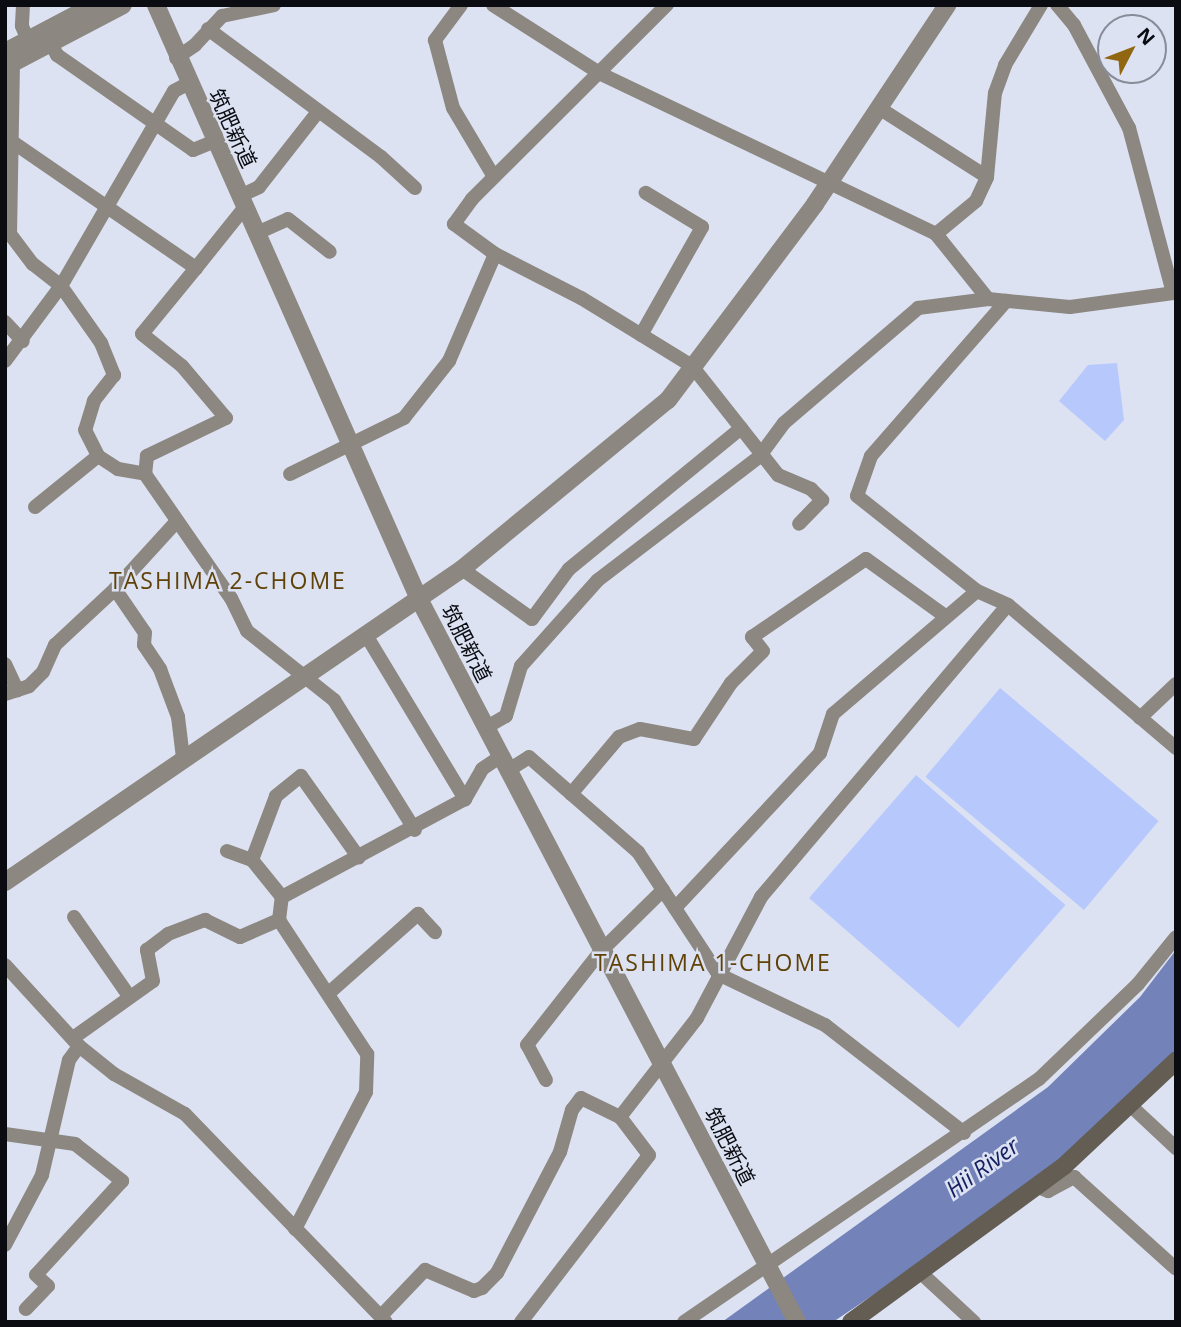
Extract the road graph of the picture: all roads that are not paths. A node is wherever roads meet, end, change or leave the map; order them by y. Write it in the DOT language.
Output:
graph roads {
  1 [pos="23,5"];
  2 [pos="93,5"];
  3 [pos="123,5"];
  4 [pos="156,5"];
  5 [pos="274,5"];
  6 [pos="461,5"];
  7 [pos="493,5"];
  8 [pos="667,5"];
  9 [pos="947,5"];
  10 [pos="1041,5"];
  11 [pos="1057,5"];
  12 [pos="208,29"];
  13 [pos="28,41"];
  14 [pos="51,44"];
  15 [pos="176,58"];
  16 [pos="8,61"];
  17 [pos="601,74"];
  18 [pos="187,84"];
  19 [pos="878,108"];
  20 [pos="317,113"];
  21 [pos="155,123"];
  22 [pos="215,141"];
  23 [pos="14,143"];
  24 [pos="494,177"];
  25 [pos="987,177"];
  26 [pos="831,181"];
  27 [pos="415,188"];
  28 [pos="646,193"];
  29 [pos="243,202"];
  30 [pos="104,205"];
  31 [pos="257,233"];
  32 [pos="936,234"];
  33 [pos="330,252"];
  34 [pos="495,254"];
  35 [pos="196,268"];
  36 [pos="61,286"];
  37 [pos="1174,293"];
  38 [pos="988,299"];
  39 [pos="1006,301"];
  40 [pos="5,322"];
  41 [pos="641,335"];
  42 [pos="23,341"];
  43 [pos="5,361"];
  44 [pos="692,366"];
  45 [pos="741,428"];
  46 [pos="352,443"];
  47 [pos="762,453"];
  48 [pos="98,456"];
  49 [pos="145,474"];
  50 [pos="290,474"];
  51 [pos="36,507"];
  52 [pos="177,521"];
  53 [pos="799,523"];
  54 [pos="461,569"];
  55 [pos="115,589"];
  56 [pos="977,591"];
  57 [pos="419,599"];
  58 [pos="1008,605"];
  59 [pos="945,616"];
  60 [pos="366,635"];
  61 [pos="5,664"];
  62 [pos="303,678"];
  63 [pos="1176,684"];
  64 [pos="11,692"];
  65 [pos="1140,718"];
  66 [pos="485,728"];
  67 [pos="1176,748"];
  68 [pos="183,758"];
  69 [pos="504,764"];
  70 [pos="571,794"];
  71 [pos="465,799"];
  72 [pos="415,830"];
  73 [pos="227,851"];
  74 [pos="359,858"];
  75 [pos="252,860"];
  76 [pos="5,882"];
  77 [pos="663,890"];
  78 [pos="282,897"];
  79 [pos="675,908"];
  80 [pos="74,917"];
  81 [pos="279,920"];
  82 [pos="435,932"];
  83 [pos="1176,937"];
  84 [pos="601,951"];
  85 [pos="5,965"];
  86 [pos="718,974"];
  87 [pos="330,992"];
  88 [pos="129,996"];
  89 [pos="76,1042"];
  90 [pos="1176,1061"];
  91 [pos="663,1067"];
  92 [pos="547,1080"];
  93 [pos="1131,1106"];
  94 [pos="620,1116"];
  95 [pos="964,1133"];
  96 [pos="5,1134"];
  97 [pos="47,1141"];
  98 [pos="1176,1148"];
  99 [pos="1038,1186"];
  100 [pos="295,1229"];
  101 [pos="5,1245"];
  102 [pos="1176,1269"];
  103 [pos="920,1272"];
  104 [pos="772,1276"];
  105 [pos="26,1309"];
  106 [pos="383,1319"];
  107 [pos="686,1321"];
  108 [pos="521,1322"];
  109 [pos="797,1322"];
  110 [pos="851,1322"];
  111 [pos="974,1322"];
  1 -- 13 [label="street"];
  2 -- 13 [label="street"];
  3 -- 14 [label="street"];
  4 -- 15 [label="street, 筑肥新道"];
  5 -- 12 [label="street"];
  6 -- 24 [label="street"];
  7 -- 17 [label="street"];
  8 -- 17 [label="street"];
  9 -- 19 [label="street"];
  10 -- 25 [label="street"];
  11 -- 37 [label="street"];
  12 -- 15 [label="street"];
  12 -- 20 [label="street"];
  13 -- 16 [label="street"];
  14 -- 16 [label="street"];
  14 -- 21 [label="street"];
  15 -- 18 [label="street, 筑肥新道"];
  16 -- 23 [label="street"];
  17 -- 24 [label="street"];
  17 -- 26 [label="street"];
  18 -- 21 [label="street"];
  18 -- 22 [label="street, 筑肥新道"];
  19 -- 25 [label="street"];
  19 -- 26 [label="street"];
  20 -- 27 [label="street"];
  20 -- 29 [label="street"];
  21 -- 22 [label="street"];
  21 -- 30 [label="street"];
  22 -- 29 [label="street, 筑肥新道"];
  23 -- 30 [label="street"];
  23 -- 36 [label="street"];
  24 -- 34 [label="street"];
  25 -- 32 [label="street"];
  26 -- 32 [label="street"];
  26 -- 44 [label="street"];
  28 -- 41 [label="street"];
  29 -- 31 [label="street, 筑肥新道"];
  29 -- 35 [label="street"];
  30 -- 35 [label="street"];
  30 -- 36 [label="street"];
  31 -- 33 [label="street"];
  31 -- 46 [label="street, 筑肥新道"];
  32 -- 38 [label="street"];
  34 -- 41 [label="street"];
  34 -- 46 [label="street"];
  35 -- 49 [label="street"];
  36 -- 42 [label="street"];
  36 -- 48 [label="street"];
  37 -- 39 [label="street"];
  38 -- 39 [label="street"];
  38 -- 47 [label="street"];
  39 -- 56 [label="street"];
  40 -- 42 [label="street"];
  41 -- 44 [label="street"];
  42 -- 43 [label="street"];
  44 -- 45 [label="street"];
  44 -- 54 [label="street"];
  45 -- 47 [label="street"];
  45 -- 54 [label="street"];
  46 -- 50 [label="street"];
  46 -- 57 [label="street, 筑肥新道"];
  47 -- 53 [label="street"];
  47 -- 66 [label="street"];
  48 -- 49 [label="street"];
  48 -- 51 [label="street"];
  49 -- 52 [label="street"];
  52 -- 55 [label="street"];
  52 -- 62 [label="street"];
  54 -- 57 [label="street"];
  55 -- 64 [label="street"];
  55 -- 68 [label="street"];
  56 -- 58 [label="street"];
  56 -- 59 [label="street"];
  57 -- 60 [label="street"];
  57 -- 66 [label="street, 筑肥新道"];
  58 -- 65 [label="street"];
  58 -- 86 [label="street"];
  59 -- 70 [label="street"];
  59 -- 79 [label="street"];
  60 -- 62 [label="street"];
  60 -- 71 [label="street"];
  61 -- 64 [label="street"];
  62 -- 68 [label="street"];
  62 -- 72 [label="street"];
  63 -- 65 [label="street"];
  65 -- 67 [label="street"];
  66 -- 69 [label="street, 筑肥新道"];
  68 -- 76 [label="street"];
  69 -- 70 [label="street"];
  69 -- 71 [label="street"];
  69 -- 84 [label="street, 筑肥新道"];
  70 -- 77 [label="street"];
  71 -- 72 [label="street"];
  72 -- 74 [label="street"];
  73 -- 75 [label="street"];
  74 -- 75 [label="street"];
  74 -- 78 [label="street"];
  75 -- 78 [label="street"];
  77 -- 79 [label="street"];
  77 -- 84 [label="street"];
  78 -- 81 [label="street"];
  79 -- 86 [label="street"];
  80 -- 88 [label="street"];
  81 -- 87 [label="street"];
  81 -- 88 [label="street"];
  82 -- 87 [label="street"];
  83 -- 95 [label="street"];
  84 -- 91 [label="street, 筑肥新道"];
  84 -- 92 [label="street"];
  85 -- 89 [label="street"];
  86 -- 91 [label="street"];
  86 -- 95 [label="street"];
  87 -- 100 [label="street"];
  88 -- 89 [label="street"];
  89 -- 97 [label="street"];
  89 -- 100 [label="street"];
  90 -- 93 [label="main road"];
  91 -- 94 [label="street"];
  91 -- 104 [label="street, 筑肥新道"];
  93 -- 98 [label="street"];
  93 -- 99 [label="main road"];
  94 -- 106 [label="street"];
  94 -- 108 [label="street"];
  95 -- 104 [label="street"];
  96 -- 97 [label="street"];
  97 -- 101 [label="street"];
  97 -- 105 [label="street"];
  99 -- 102 [label="street"];
  99 -- 103 [label="main road"];
  100 -- 106 [label="street"];
  103 -- 110 [label="main road"];
  103 -- 111 [label="street"];
  104 -- 107 [label="street"];
  104 -- 109 [label="street, 筑肥新道"];
}
